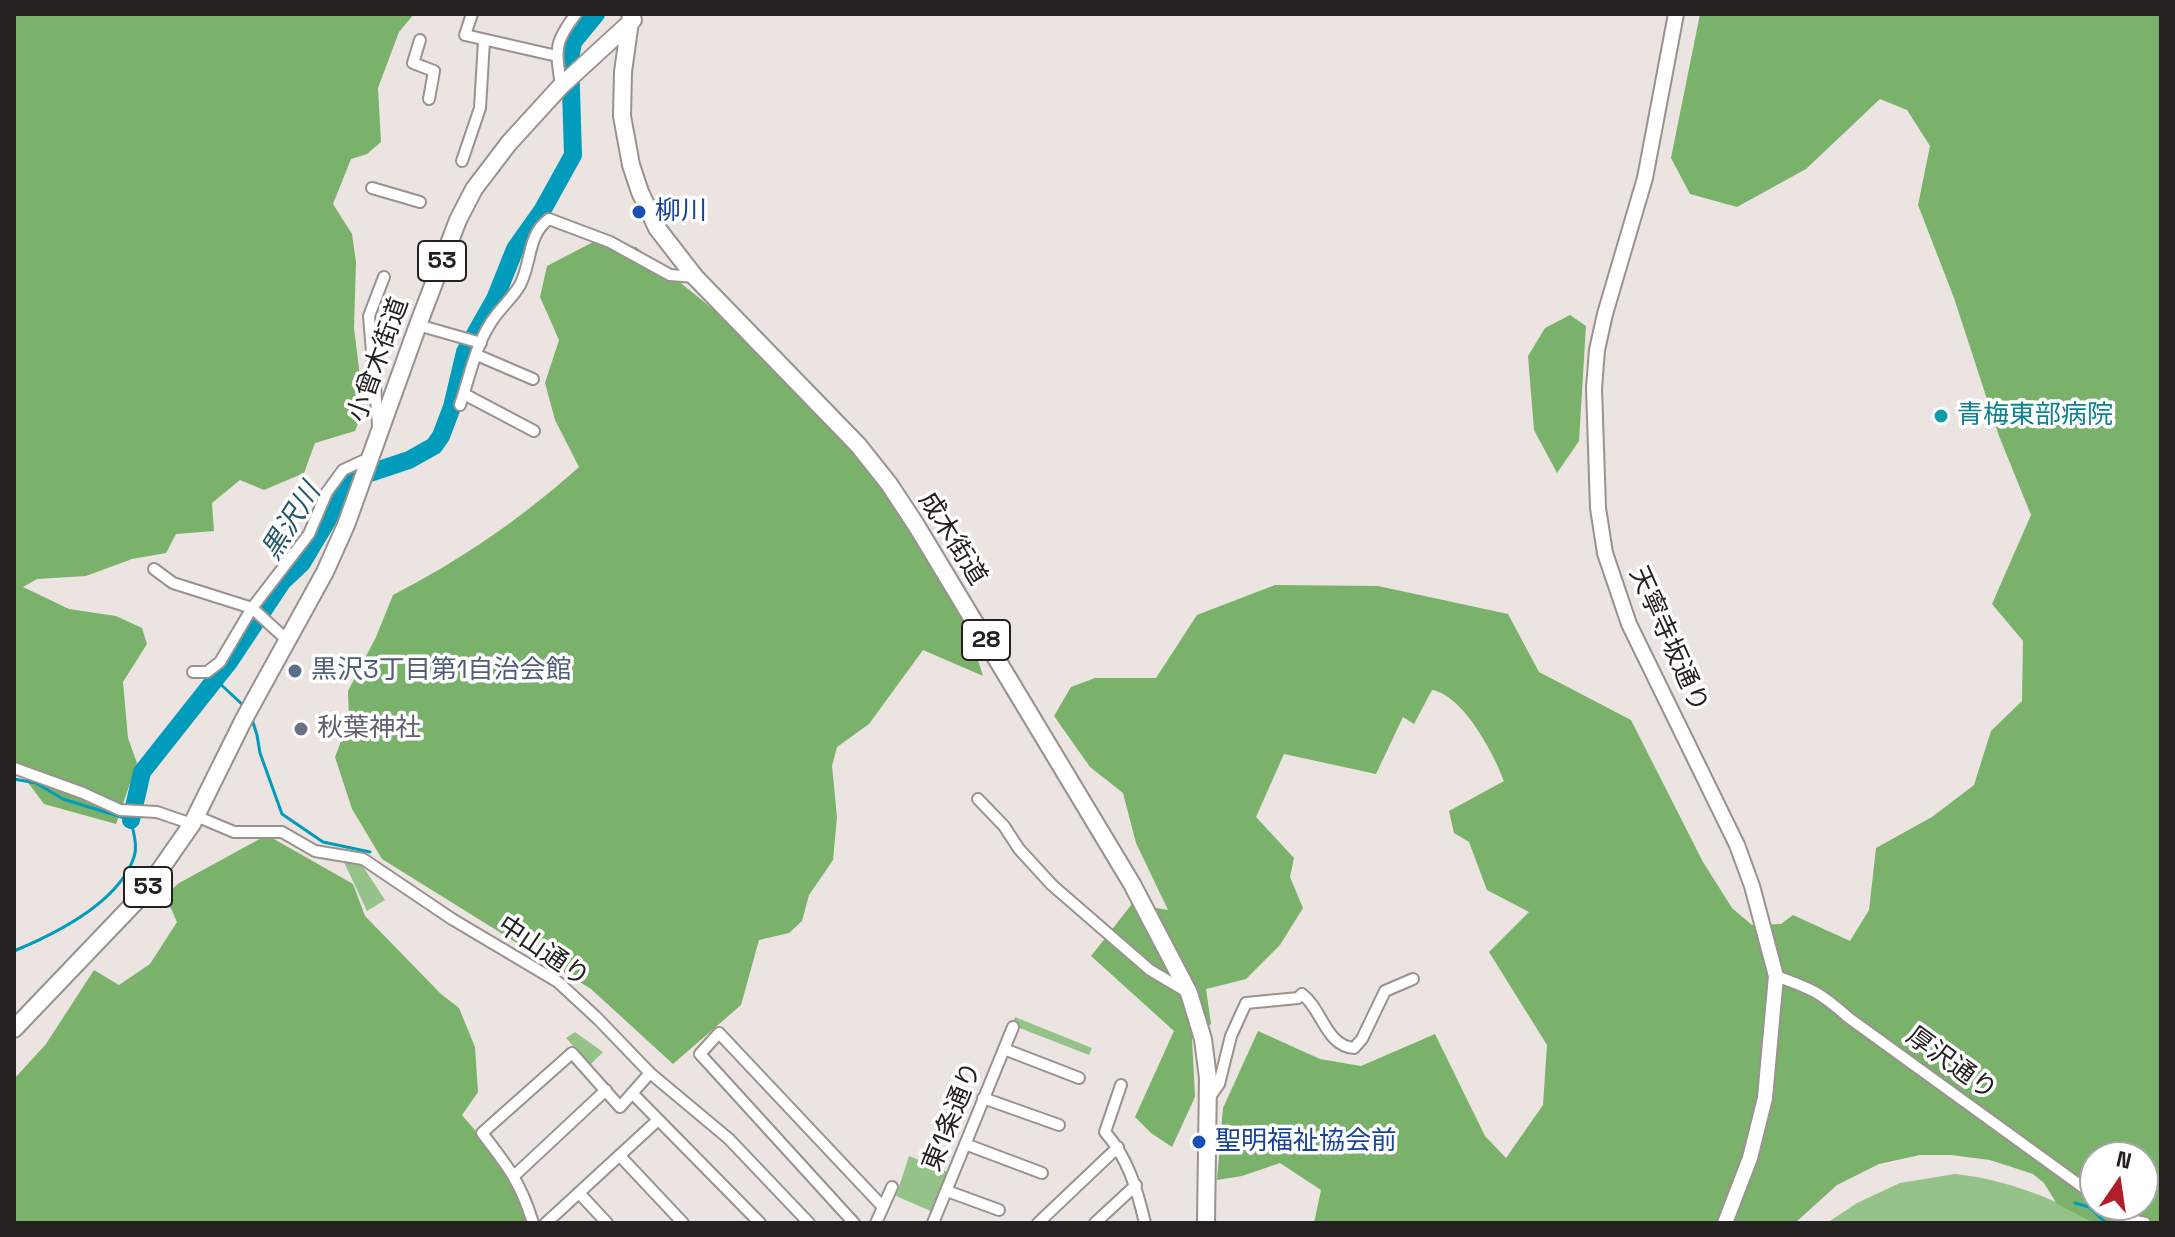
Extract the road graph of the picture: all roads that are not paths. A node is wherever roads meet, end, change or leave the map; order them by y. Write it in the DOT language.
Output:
graph roads {
  1 [pos="472,14"];
  2 [pos="576,14"];
  3 [pos="1676,14"];
  4 [pos="634,16"];
  5 [pos="420,40"];
  6 [pos="484,41"];
  7 [pos="557,56"];
  8 [pos="594,56"];
  9 [pos="623,72"];
  10 [pos="568,80"];
  11 [pos="429,99"];
  12 [pos="462,161"];
  13 [pos="372,188"];
  14 [pos="420,202"];
  15 [pos="384,277"];
  16 [pos="695,277"];
  17 [pos="418,325"];
  18 [pos="479,343"];
  19 [pos="477,355"];
  20 [pos="533,379"];
  21 [pos="464,394"];
  22 [pos="460,405"];
  23 [pos="379,431"];
  24 [pos="534,431"];
  25 [pos="367,462"];
  26 [pos="154,569"];
  27 [pos="252,608"];
  28 [pos="287,640"];
  29 [pos="193,672"];
  30 [pos="14,768"];
  31 [pos="978,799"];
  32 [pos="194,820"];
  33 [pos="1776,976"];
  34 [pos="1413,979"];
  35 [pos="1189,993"];
  36 [pos="1013,1027"];
  37 [pos="14,1029"];
  38 [pos="1004,1049"];
  39 [pos="650,1073"];
  40 [pos="1079,1078"];
  41 [pos="1121,1085"];
  42 [pos="606,1090"];
  43 [pos="632,1093"];
  44 [pos="983,1098"];
  45 [pos="1209,1098"];
  46 [pos="658,1120"];
  47 [pos="1059,1125"];
  48 [pos="965,1144"];
  49 [pos="1118,1147"];
  50 [pos="620,1156"];
  51 [pos="1042,1173"];
  52 [pos="515,1175"];
  53 [pos="2079,1184"];
  54 [pos="1136,1185"];
  55 [pos="892,1187"];
  56 [pos="947,1191"];
  57 [pos="580,1194"];
  58 [pos="883,1207"];
  59 [pos="999,1210"];
  60 [pos="533,1223"];
  61 [pos="546,1223"];
  62 [pos="607,1223"];
  63 [pos="683,1223"];
  64 [pos="760,1223"];
  65 [pos="809,1223"];
  66 [pos="854,1223"];
  67 [pos="876,1223"];
  68 [pos="933,1223"];
  69 [pos="1038,1223"];
  70 [pos="1095,1223"];
  71 [pos="1145,1223"];
  72 [pos="1206,1223"];
  73 [pos="1725,1223"];
  1 -- 6 [label="street"];
  2 -- 7 [label="street"];
  3 -- 33 [label="street, 天寧寺坂通り"];
  4 -- 8 [label="main road, 小曾木街道 / 53"];
  4 -- 9 [label="main road, 成木街道 / 28"];
  5 -- 11 [label="street"];
  6 -- 7 [label="street"];
  6 -- 12 [label="street"];
  7 -- 10 [label="street"];
  8 -- 9 [label="main road"];
  8 -- 10 [label="main road, 小曾木街道 / 53"];
  9 -- 16 [label="main road, 成木街道 / 28"];
  10 -- 17 [label="main road, 小曾木街道 / 53"];
  13 -- 14 [label="street"];
  15 -- 23 [label="street"];
  16 -- 18 [label="street"];
  16 -- 35 [label="main road, 成木街道 / 28"];
  17 -- 18 [label="street"];
  17 -- 23 [label="main road, 小曾木街道 / 53"];
  18 -- 19 [label="street"];
  19 -- 20 [label="street"];
  19 -- 21 [label="street"];
  21 -- 22 [label="street"];
  21 -- 24 [label="street"];
  23 -- 25 [label="main road, 小曾木街道 / 53"];
  25 -- 27 [label="street"];
  25 -- 28 [label="main road, 小曾木街道 / 53"];
  26 -- 27 [label="street"];
  27 -- 28 [label="street"];
  27 -- 29 [label="street"];
  28 -- 32 [label="main road, 小曾木街道 / 53"];
  30 -- 32 [label="street, 中山通り"];
  31 -- 35 [label="street"];
  32 -- 37 [label="main road, 小曾木街道 / 53"];
  32 -- 39 [label="street, 中山通り"];
  33 -- 53 [label="street, 厚沢通り"];
  33 -- 73 [label="street, 天寧寺坂通り"];
  34 -- 45 [label="street"];
  35 -- 45 [label="main road, 成木街道 / 28"];
  36 -- 38 [label="street, 東1条通り"];
  38 -- 40 [label="street"];
  38 -- 44 [label="street, 東1条通り"];
  39 -- 43 [label="street"];
  39 -- 65 [label="street, 中山通り"];
  41 -- 49 [label="street"];
  42 -- 43 [label="street"];
  42 -- 52 [label="street"];
  42 -- 52 [label="street"];
  43 -- 46 [label="street"];
  44 -- 47 [label="street"];
  44 -- 48 [label="street, 東1条通り"];
  45 -- 72 [label="main road, 成木街道 / 28"];
  46 -- 50 [label="street"];
  46 -- 64 [label="street"];
  48 -- 51 [label="street"];
  48 -- 56 [label="street, 東1条通り"];
  49 -- 54 [label="street"];
  49 -- 69 [label="street"];
  50 -- 57 [label="street"];
  50 -- 63 [label="street"];
  52 -- 60 [label="street"];
  54 -- 70 [label="street"];
  54 -- 71 [label="street"];
  55 -- 58 [label="street"];
  56 -- 59 [label="street"];
  56 -- 68 [label="street, 東1条通り"];
  57 -- 61 [label="street"];
  57 -- 62 [label="street"];
  58 -- 66 [label="street"];
  58 -- 67 [label="street"];
}
